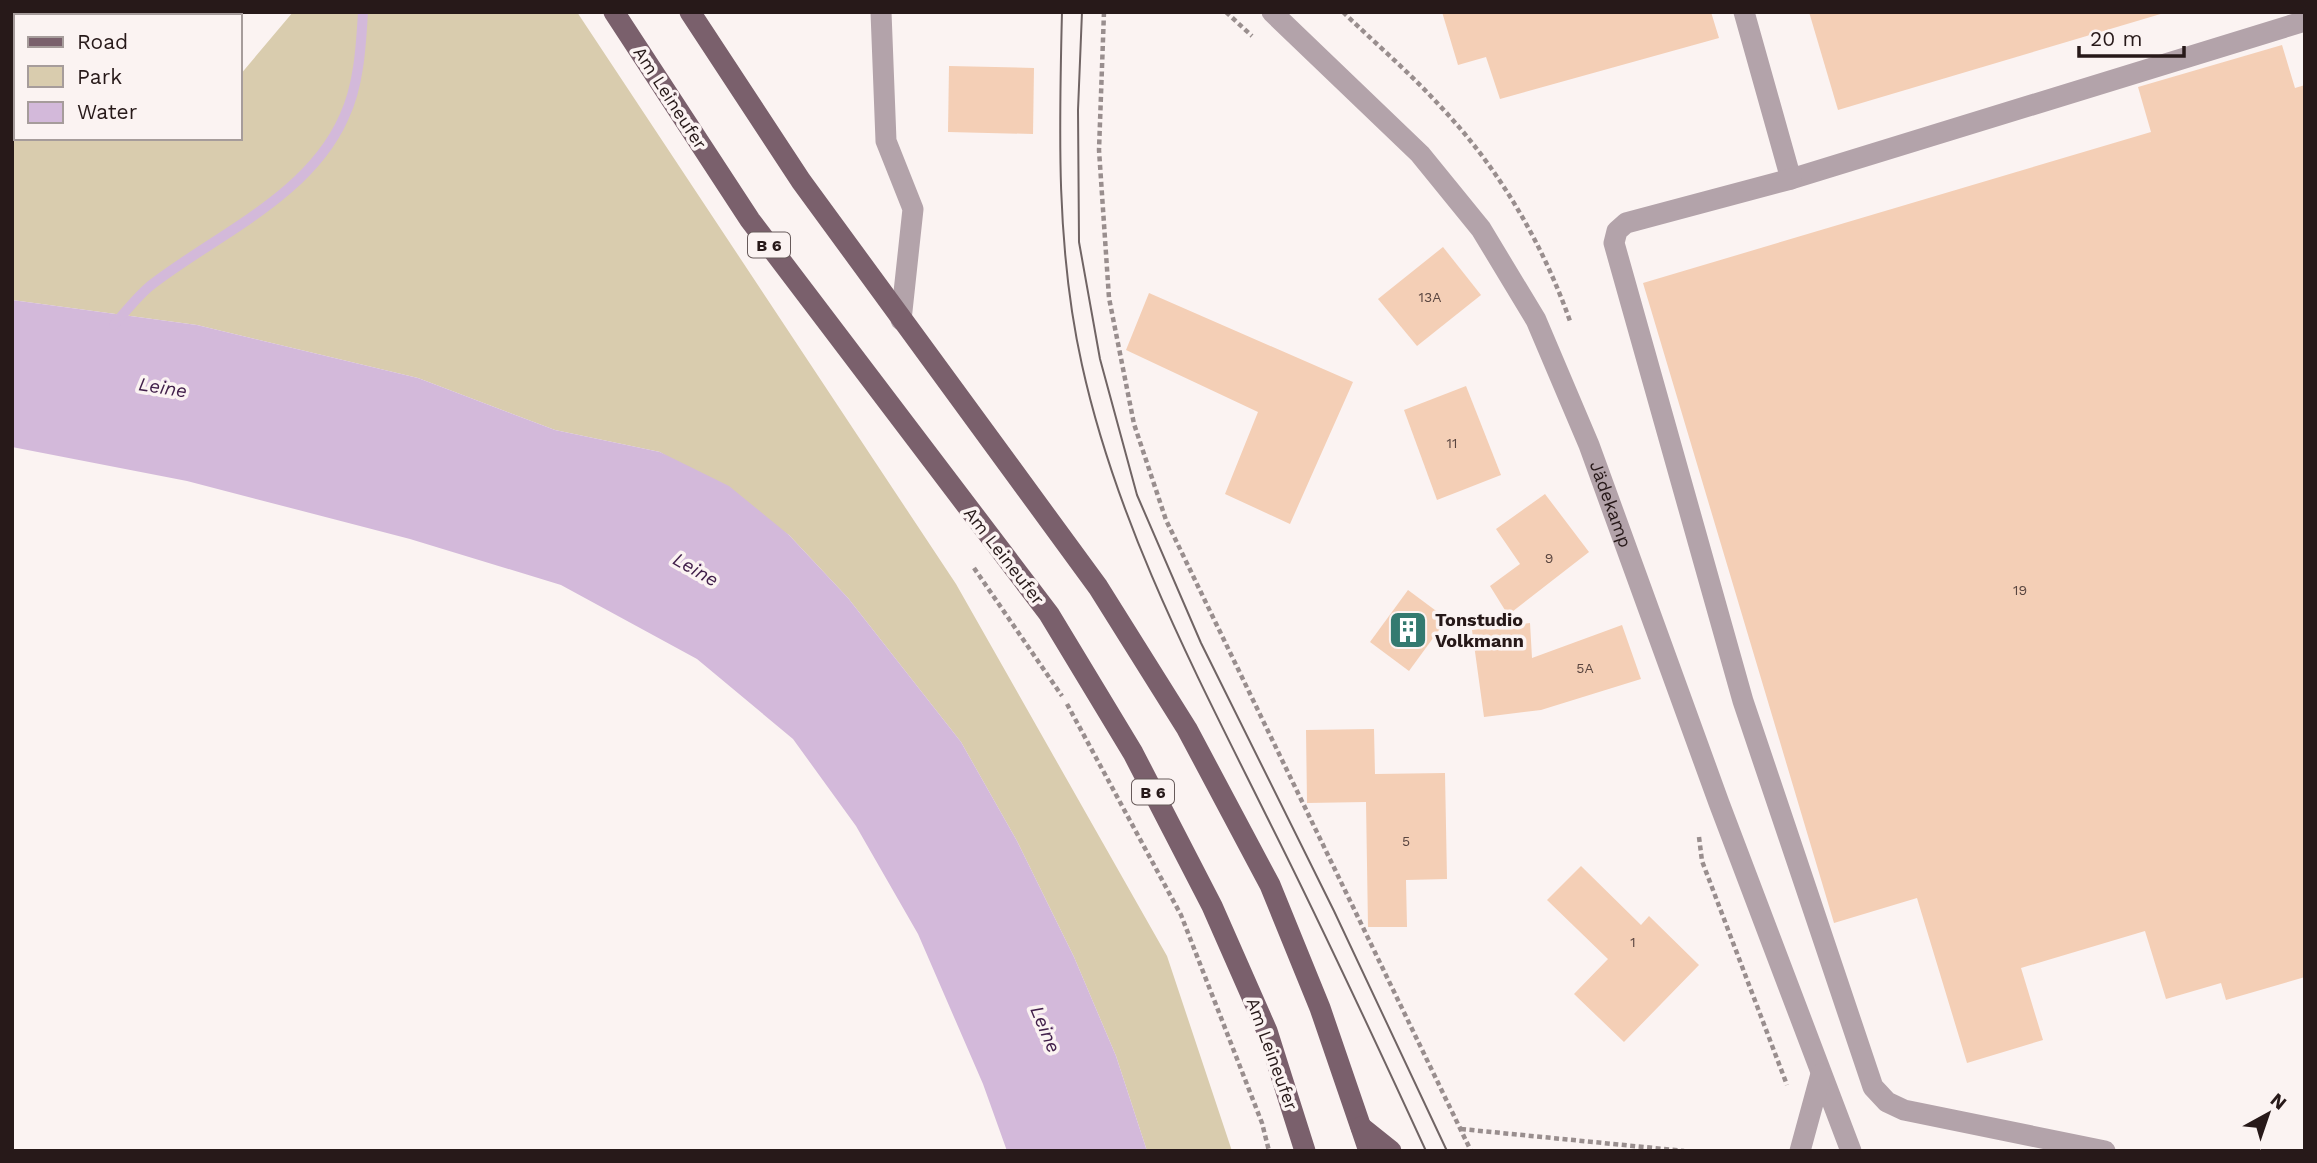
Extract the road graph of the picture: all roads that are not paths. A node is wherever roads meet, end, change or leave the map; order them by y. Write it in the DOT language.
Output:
graph roads {
  1 [pos="614,12"];
  2 [pos="690,12"];
  3 [pos="881,12"];
  4 [pos="1272,12"];
  5 [pos="1744,12"];
  6 [pos="2305,22"];
  7 [pos="1791,179"];
  8 [pos="901,320"];
  9 [pos="1821,1074"];
  10 [pos="1361,1127"];
  11 [pos="1305,1151"];
  12 [pos="1369,1151"];
  13 [pos="1391,1151"];
  14 [pos="1800,1151"];
  15 [pos="1852,1151"];
  16 [pos="2105,1151"];
  1 -- 11 [label="main road, Am Leineufer / B 6"];
  2 -- 8 [label="main road"];
  3 -- 8 [label="street"];
  4 -- 9 [label="street, Jädekamp"];
  5 -- 7 [label="street"];
  6 -- 7 [label="street"];
  7 -- 16 [label="street"];
  8 -- 10 [label="main road"];
  9 -- 14 [label="street"];
  9 -- 15 [label="street, Jädekamp"];
  10 -- 12 [label="main road"];
  10 -- 13 [label="main road"];
}
